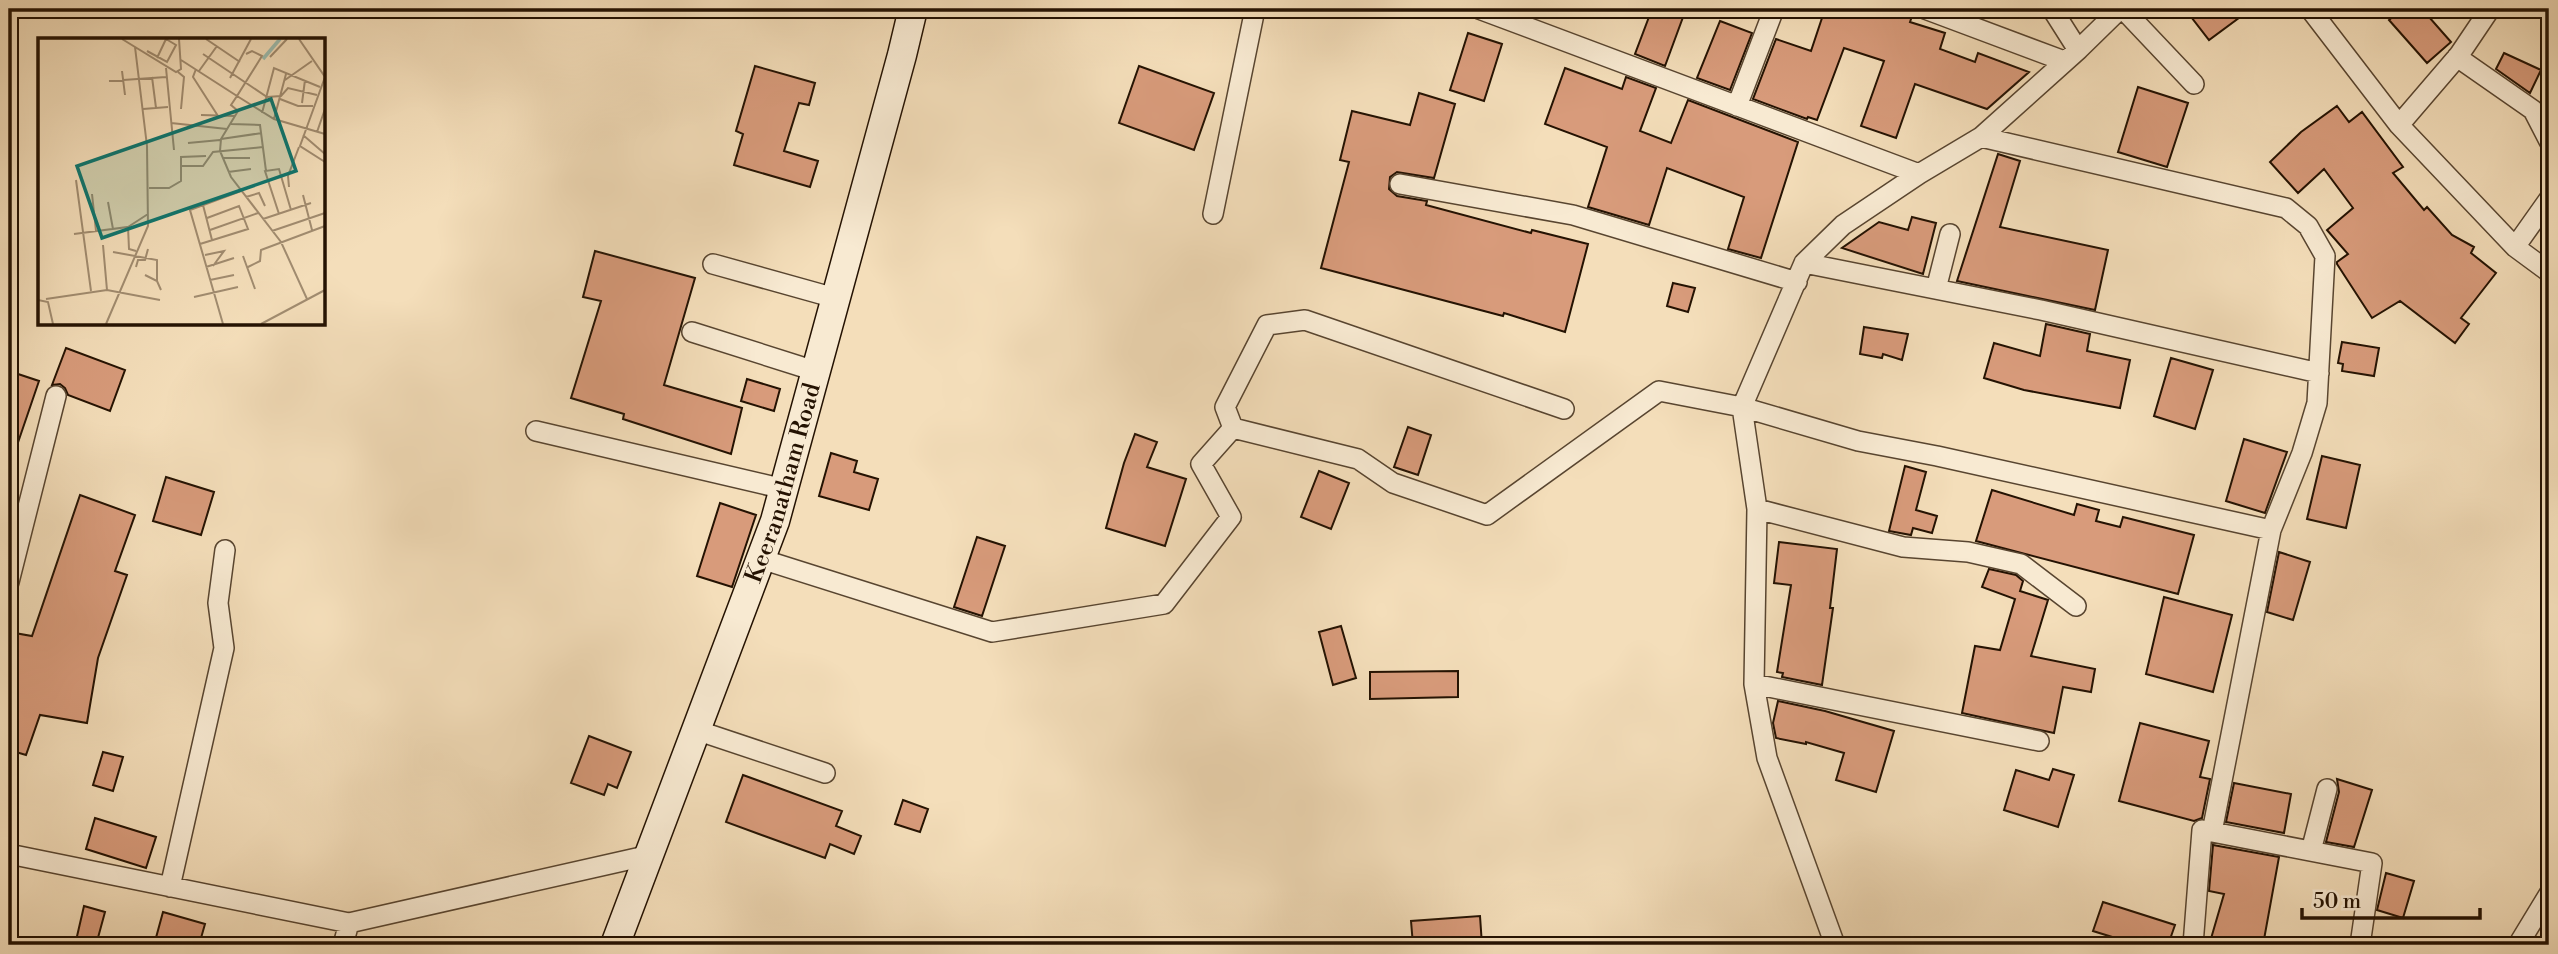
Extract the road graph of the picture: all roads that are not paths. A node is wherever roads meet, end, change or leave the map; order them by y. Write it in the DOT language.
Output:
graph roads {
  1 [pos="913,9"];
  2 [pos="1255,9"];
  3 [pos="1479,9"];
  4 [pos="1774,9"];
  5 [pos="1925,9"];
  6 [pos="2052,9"];
  7 [pos="2121,9"];
  8 [pos="2310,9"];
  9 [pos="2490,9"];
  10 [pos="2071,55"];
  11 [pos="2457,57"];
  12 [pos="2194,84"];
  13 [pos="1737,106"];
  14 [pos="2399,125"];
  15 [pos="1981,137"];
  16 [pos="2549,141"];
  17 [pos="1919,174"];
  18 [pos="1400,184"];
  19 [pos="2549,199"];
  20 [pos="1213,214"];
  21 [pos="1950,234"];
  22 [pos="2515,247"];
  23 [pos="1804,263"];
  24 [pos="713,264"];
  25 [pos="2549,272"];
  26 [pos="1797,282"];
  27 [pos="1936,289"];
  28 [pos="835,298"];
  29 [pos="692,332"];
  30 [pos="815,371"];
  31 [pos="2319,373"];
  32 [pos="55,396"];
  33 [pos="1742,407"];
  34 [pos="1564,409"];
  35 [pos="1233,428"];
  36 [pos="537,431"];
  37 [pos="784,489"];
  38 [pos="1757,509"];
  39 [pos="2272,530"];
  40 [pos="225,550"];
  41 [pos="761,559"];
  42 [pos="9,582"];
  43 [pos="2076,606"];
  44 [pos="1754,684"];
  45 [pos="696,730"];
  46 [pos="2039,741"];
  47 [pos="825,773"];
  48 [pos="2327,789"];
  49 [pos="2213,832"];
  50 [pos="2311,851"];
  51 [pos="9,854"];
  52 [pos="650,855"];
  53 [pos="170,887"];
  54 [pos="2549,894"];
  55 [pos="349,923"];
  56 [pos="343,945"];
  57 [pos="615,945"];
  58 [pos="1835,945"];
  59 [pos="2193,945"];
  60 [pos="2360,945"];
  61 [pos="2518,945"];
  1 -- 28 [label="street, Keeranatham Road"];
  2 -- 20 [label="street"];
  3 -- 13 [label="street"];
  4 -- 13 [label="street"];
  5 -- 10 [label="street"];
  6 -- 10 [label="street"];
  7 -- 10 [label="street"];
  7 -- 12 [label="street"];
  8 -- 14 [label="street"];
  9 -- 11 [label="street"];
  10 -- 15 [label="street"];
  11 -- 14 [label="street"];
  11 -- 16 [label="street"];
  13 -- 17 [label="street"];
  14 -- 22 [label="street"];
  15 -- 17 [label="street"];
  15 -- 31 [label="street"];
  17 -- 23 [label="street"];
  18 -- 26 [label="street"];
  19 -- 22 [label="street"];
  21 -- 27 [label="street"];
  22 -- 25 [label="street"];
  23 -- 26 [label="street"];
  23 -- 27 [label="street"];
  24 -- 28 [label="street"];
  26 -- 33 [label="street"];
  27 -- 31 [label="street"];
  28 -- 30 [label="street, Keeranatham Road"];
  29 -- 30 [label="street"];
  30 -- 37 [label="street, Keeranatham Road"];
  31 -- 39 [label="street"];
  32 -- 42 [label="street"];
  33 -- 35 [label="street"];
  33 -- 38 [label="street"];
  33 -- 39 [label="street"];
  34 -- 35 [label="street"];
  35 -- 41 [label="street"];
  36 -- 37 [label="street"];
  37 -- 41 [label="street, Keeranatham Road"];
  38 -- 43 [label="street"];
  38 -- 44 [label="street"];
  39 -- 49 [label="street"];
  40 -- 53 [label="street"];
  41 -- 45 [label="street, Keeranatham Road"];
  44 -- 46 [label="street"];
  44 -- 58 [label="street"];
  45 -- 47 [label="street"];
  45 -- 52 [label="street, Keeranatham Road"];
  48 -- 50 [label="street"];
  49 -- 50 [label="street"];
  49 -- 59 [label="street"];
  50 -- 60 [label="street"];
  51 -- 53 [label="street"];
  52 -- 55 [label="street"];
  52 -- 57 [label="street, Keeranatham Road"];
  53 -- 55 [label="street"];
  54 -- 61 [label="street"];
  55 -- 56 [label="street"];
}
